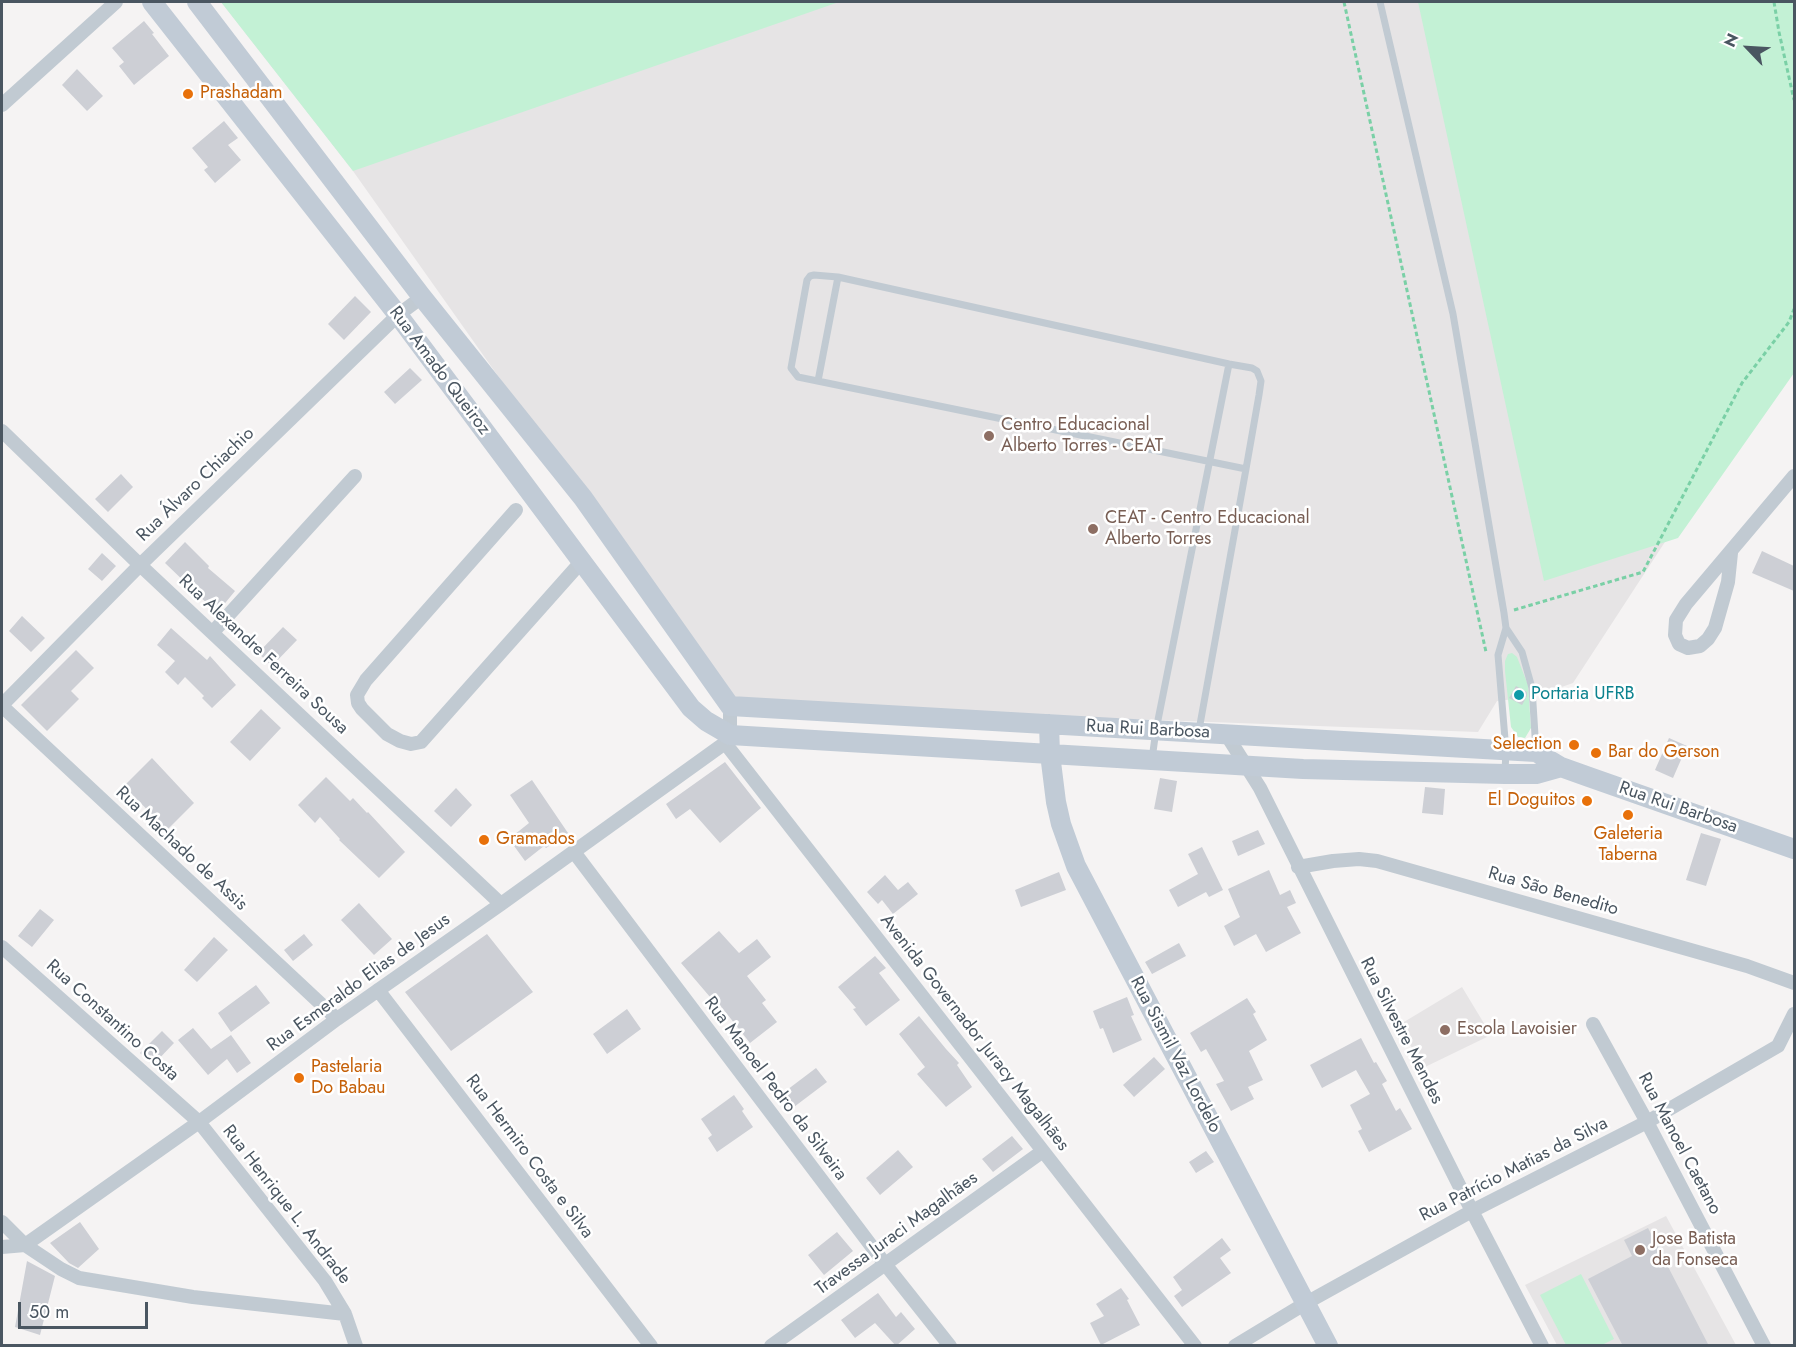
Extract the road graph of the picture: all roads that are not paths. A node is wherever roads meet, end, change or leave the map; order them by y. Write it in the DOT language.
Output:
graph roads {
  1 [pos="116,2"];
  2 [pos="152,2"];
  3 [pos="197,2"];
  4 [pos="1380,2"];
  5 [pos="2,105"];
  6 [pos="838,277"];
  7 [pos="422,297"];
  8 [pos="398,315"];
  9 [pos="1229,364"];
  10 [pos="818,381"];
  11 [pos="2,431"];
  12 [pos="1210,461"];
  13 [pos="1246,469"];
  14 [pos="355,476"];
  15 [pos="1794,476"];
  16 [pos="516,510"];
  17 [pos="1731,553"];
  18 [pos="582,561"];
  19 [pos="140,565"];
  20 [pos="1506,628"];
  21 [pos="213,632"];
  22 [pos="2,706"];
  23 [pos="730,706"];
  24 [pos="1049,724"];
  25 [pos="1156,730"];
  26 [pos="1199,733"];
  27 [pos="1226,734"];
  28 [pos="727,739"];
  29 [pos="1506,751"];
  30 [pos="1536,752"];
  31 [pos="1050,754"];
  32 [pos="1152,760"];
  33 [pos="1247,766"];
  34 [pos="1561,767"];
  35 [pos="1505,774"];
  36 [pos="1536,774"];
  37 [pos="1794,849"];
  38 [pos="574,852"];
  39 [pos="1298,867"];
  40 [pos="501,904"];
  41 [pos="2,947"];
  42 [pos="1794,983"];
  43 [pos="378,990"];
  44 [pos="1794,1014"];
  45 [pos="337,1019"];
  46 [pos="1593,1024"];
  47 [pos="1794,1037"];
  48 [pos="1778,1046"];
  49 [pos="199,1122"];
  50 [pos="1647,1122"];
  51 [pos="1043,1151"];
  52 [pos="1472,1210"];
  53 [pos="2,1222"];
  54 [pos="25,1245"];
  55 [pos="2,1248"];
  56 [pos="885,1264"];
  57 [pos="1306,1303"];
  58 [pos="345,1314"];
  59 [pos="356,1346"];
  60 [pos="651,1346"];
  61 [pos="771,1346"];
  62 [pos="950,1346"];
  63 [pos="1195,1346"];
  64 [pos="1235,1346"];
  65 [pos="1328,1346"];
  66 [pos="1542,1346"];
  67 [pos="1764,1346"];
  1 -- 5 [label="street"];
  2 -- 8 [label="street, Rua Amado Queiroz"];
  3 -- 7 [label="street, Rua Amado Queiroz"];
  4 -- 20 [label="lane"];
  6 -- 9 [label="lane"];
  6 -- 10 [label="lane"];
  6 -- 10 [label="lane"];
  7 -- 8 [label="street, Rua Álvaro Chiachio"];
  7 -- 23 [label="street, Rua Amado Queiroz"];
  8 -- 18 [label="street, Rua Amado Queiroz"];
  8 -- 19 [label="street, Rua Álvaro Chiachio"];
  9 -- 12 [label="lane"];
  9 -- 13 [label="lane"];
  10 -- 12 [label="lane"];
  11 -- 19 [label="street, Rua Alexandre Ferreira Sousa"];
  12 -- 13 [label="lane"];
  12 -- 25 [label="lane"];
  13 -- 26 [label="lane"];
  14 -- 21 [label="street"];
  15 -- 17 [label="street"];
  16 -- 18 [label="street"];
  17 -- 17 [label="street"];
  18 -- 28 [label="street, Rua Amado Queiroz"];
  19 -- 21 [label="street, Rua Alexandre Ferreira Sousa"];
  19 -- 22 [label="street, Rua Álvaro Chiachio"];
  20 -- 29 [label="lane"];
  20 -- 30 [label="lane"];
  21 -- 40 [label="street, Rua Alexandre Ferreira Sousa"];
  22 -- 45 [label="street, Rua Machado de Assis"];
  23 -- 24 [label="street, Rua Rui Barbosa"];
  23 -- 28 [label="street"];
  24 -- 25 [label="street, Rua Rui Barbosa"];
  24 -- 31 [label="street, Rua Sismil Vaz Lordelo"];
  25 -- 26 [label="street, Rua Rui Barbosa"];
  25 -- 32 [label="lane"];
  26 -- 27 [label="street, Rua Rui Barbosa"];
  27 -- 29 [label="street, Rua Rui Barbosa"];
  27 -- 33 [label="street, Rua Silvestre Mendes"];
  28 -- 31 [label="street, Rua Rui Barbosa"];
  28 -- 38 [label="street, Rua Esmeraldo Elias de Jesus"];
  28 -- 51 [label="street, Avenida Governador Juracy Magalhães"];
  29 -- 30 [label="street, Rua Rui Barbosa"];
  29 -- 35 [label="lane"];
  30 -- 34 [label="street, Rua Rui Barbosa"];
  30 -- 36 [label="lane"];
  31 -- 32 [label="street, Rua Rui Barbosa"];
  31 -- 57 [label="street, Rua Sismil Vaz Lordelo"];
  32 -- 33 [label="street, Rua Rui Barbosa"];
  33 -- 35 [label="street, Rua Rui Barbosa"];
  33 -- 39 [label="street, Rua Silvestre Mendes"];
  34 -- 36 [label="street, Rua Rui Barbosa"];
  34 -- 37 [label="street, Rua Rui Barbosa"];
  35 -- 36 [label="street, Rua Rui Barbosa"];
  38 -- 40 [label="street, Rua Esmeraldo Elias de Jesus"];
  38 -- 56 [label="street, Rua Manoel Pedro da Silveira"];
  39 -- 42 [label="street, Rua São Benedito"];
  39 -- 52 [label="street, Rua Silvestre Mendes"];
  40 -- 43 [label="street, Rua Esmeraldo Elias de Jesus"];
  41 -- 49 [label="street, Rua Constantino Costa"];
  43 -- 45 [label="street, Rua Esmeraldo Elias de Jesus"];
  43 -- 60 [label="street, Rua Hermiro Costa e Silva"];
  44 -- 48 [label="street"];
  45 -- 49 [label="street, Rua Esmeraldo Elias de Jesus"];
  46 -- 50 [label="street, Rua Manoel Caetano"];
  47 -- 48 [label="street, Rua Patrício Matias da Silva"];
  48 -- 50 [label="street, Rua Patrício Matias da Silva"];
  49 -- 54 [label="street, Rua Esmeraldo Elias de Jesus"];
  49 -- 58 [label="street, Rua Henrique L. Andrade"];
  50 -- 52 [label="street, Rua Patrício Matias da Silva"];
  50 -- 67 [label="street, Rua Manoel Caetano"];
  51 -- 56 [label="street, Travessa Juraci Magalhães"];
  51 -- 63 [label="street, Avenida Governador Juracy Magalhães"];
  52 -- 57 [label="street, Rua Patrício Matias da Silva"];
  52 -- 66 [label="street, Rua Silvestre Mendes"];
  53 -- 54 [label="street"];
  54 -- 55 [label="street, Rua Esmeraldo Elias de Jesus"];
  54 -- 58 [label="street"];
  56 -- 61 [label="street, Travessa Juraci Magalhães"];
  56 -- 62 [label="street, Rua Manoel Pedro da Silveira"];
  57 -- 64 [label="street, Rua Patrício Matias da Silva"];
  57 -- 65 [label="street, Rua Sismil Vaz Lordelo"];
  58 -- 59 [label="street, Rua Henrique L. Andrade"];
}
